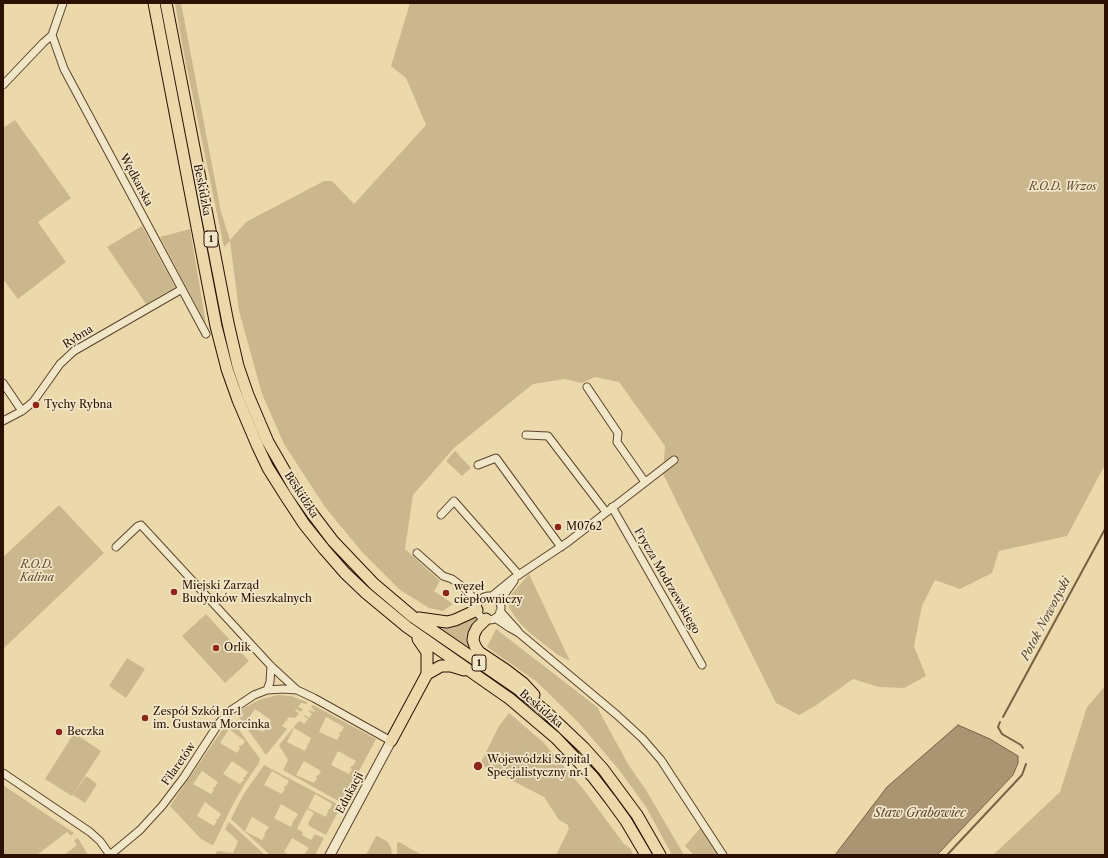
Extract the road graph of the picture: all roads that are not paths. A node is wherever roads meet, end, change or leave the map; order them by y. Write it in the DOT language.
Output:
graph roads {
  1 [pos="63,3"];
  2 [pos="154,3"];
  3 [pos="166,3"];
  4 [pos="52,35"];
  5 [pos="3,85"];
  6 [pos="182,289"];
  7 [pos="206,334"];
  8 [pos="3,383"];
  9 [pos="587,387"];
  10 [pos="22,411"];
  11 [pos="3,422"];
  12 [pos="526,435"];
  13 [pos="674,460"];
  14 [pos="478,465"];
  15 [pos="645,482"];
  16 [pos="609,510"];
  17 [pos="441,515"];
  18 [pos="116,546"];
  19 [pos="561,547"];
  20 [pos="417,553"];
  21 [pos="519,575"];
  22 [pos="492,596"];
  23 [pos="499,602"];
  24 [pos="479,603"];
  25 [pos="500,611"];
  26 [pos="413,617"];
  27 [pos="491,619"];
  28 [pos="406,627"];
  29 [pos="519,633"];
  30 [pos="702,665"];
  31 [pos="272,666"];
  32 [pos="427,674"];
  33 [pos="474,674"];
  34 [pos="267,690"];
  35 [pos="297,690"];
  36 [pos="544,710"];
  37 [pos="391,741"];
  38 [pos="3,773"];
  39 [pos="110,855"];
  40 [pos="330,855"];
  41 [pos="646,855"];
  42 [pos="660,855"];
  43 [pos="723,855"];
  1 -- 4 [label="street"];
  2 -- 28 [label="main road, Beskidzka / 1"];
  3 -- 26 [label="main road, Beskidzka / 1"];
  4 -- 5 [label="street"];
  4 -- 6 [label="street, Wędkarska"];
  6 -- 7 [label="street, Wędkarska"];
  6 -- 10 [label="street, Rybna"];
  8 -- 10 [label="street"];
  9 -- 15 [label="street"];
  10 -- 11 [label="street, Rybna"];
  12 -- 16 [label="street, Frycza Modrzewskiego"];
  13 -- 15 [label="street"];
  14 -- 19 [label="street"];
  15 -- 16 [label="street"];
  16 -- 19 [label="street"];
  16 -- 30 [label="street, Frycza Modrzewskiego"];
  17 -- 21 [label="street"];
  18 -- 31 [label="street, Filaretów"];
  19 -- 21 [label="street"];
  20 -- 24 [label="street"];
  21 -- 22 [label="street"];
  21 -- 23 [label="street"];
  22 -- 23 [label="street"];
  22 -- 24 [label="street"];
  23 -- 25 [label="street"];
  24 -- 26 [label="main road"];
  24 -- 27 [label="street"];
  25 -- 27 [label="street"];
  25 -- 29 [label="street"];
  26 -- 36 [label="main road, Beskidzka / 1"];
  27 -- 29 [label="street"];
  27 -- 36 [label="main road"];
  28 -- 32 [label="main road"];
  28 -- 33 [label="main road, Beskidzka / 1"];
  29 -- 43 [label="street"];
  31 -- 34 [label="street"];
  31 -- 35 [label="street, Filaretów"];
  32 -- 33 [label="main road"];
  32 -- 37 [label="main road"];
  33 -- 41 [label="main road, Beskidzka / 1"];
  34 -- 35 [label="street, Filaretów"];
  34 -- 39 [label="street, Filaretów"];
  35 -- 37 [label="street, Filaretów"];
  36 -- 42 [label="main road, Beskidzka / 1"];
  37 -- 40 [label="street, Edukacji"];
  38 -- 39 [label="street"];
}
